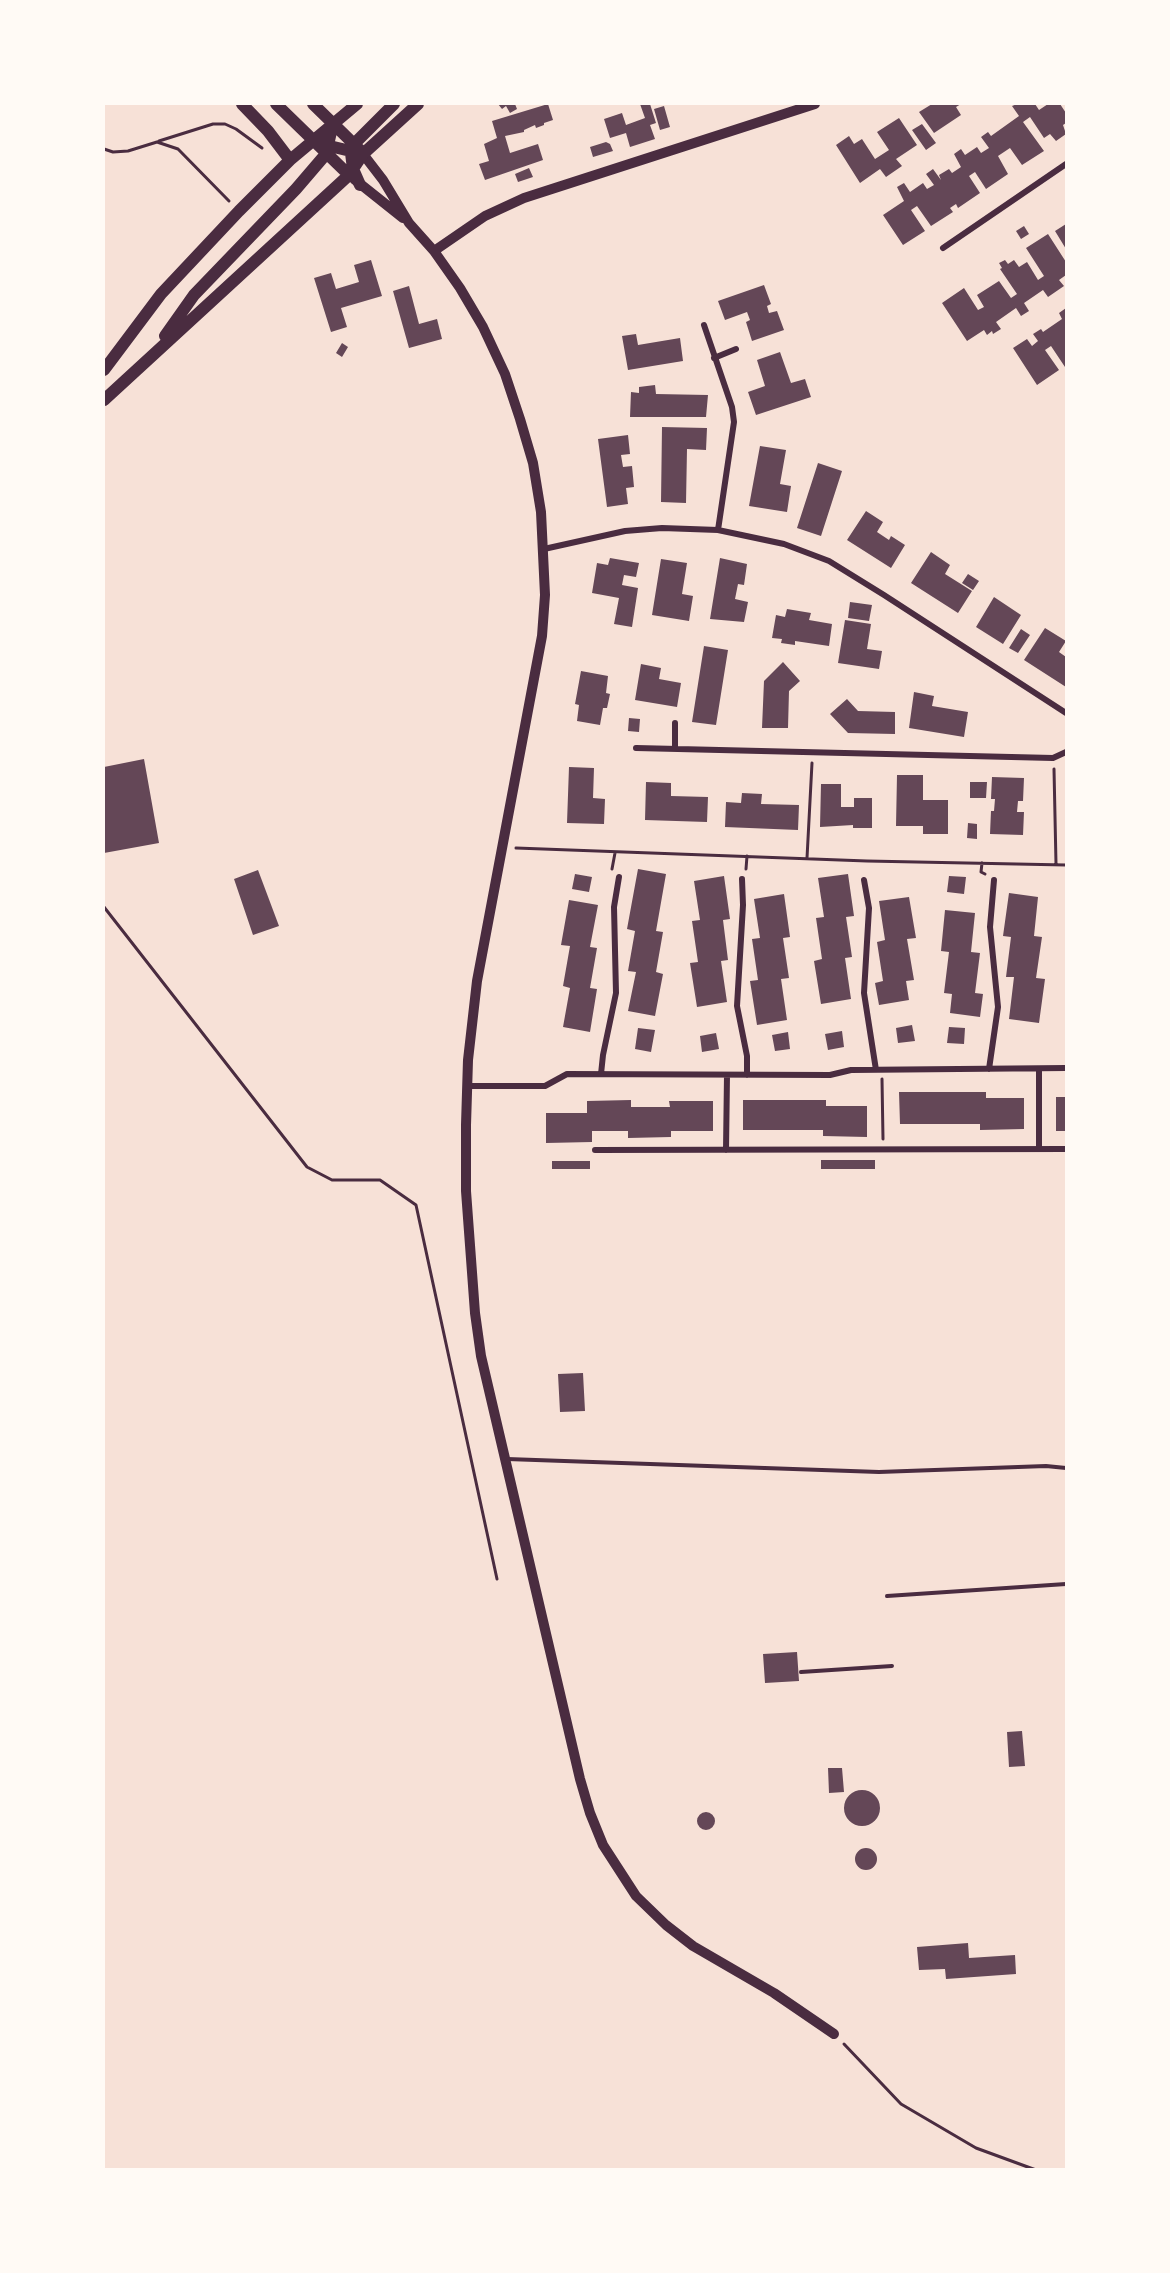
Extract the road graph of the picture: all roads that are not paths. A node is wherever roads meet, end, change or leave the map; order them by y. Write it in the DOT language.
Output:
graph roads {
  1 [pos="242,104"];
  2 [pos="276,104"];
  3 [pos="313,104"];
  4 [pos="357,104"];
  5 [pos="394,104"];
  6 [pos="418,104"];
  7 [pos="815,104"];
  8 [pos="333,123"];
  9 [pos="313,141"];
  10 [pos="327,150"];
  11 [pos="356,150"];
  12 [pos="290,160"];
  13 [pos="1066,165"];
  14 [pos="351,172"];
  15 [pos="360,185"];
  16 [pos="409,223"];
  17 [pos="943,248"];
  18 [pos="434,251"];
  19 [pos="704,325"];
  20 [pos="736,349"];
  21 [pos="153,354"];
  22 [pos="714,358"];
  23 [pos="104,370"];
  24 [pos="104,399"];
  25 [pos="718,530"];
  26 [pos="544,549"];
  27 [pos="1066,713"];
  28 [pos="675,723"];
  29 [pos="636,748"];
  30 [pos="675,748"];
  31 [pos="1066,752"];
  32 [pos="619,877"];
  33 [pos="742,879"];
  34 [pos="994,879"];
  35 [pos="864,880"];
  36 [pos="1066,1068"];
  37 [pos="989,1069"];
  38 [pos="1039,1069"];
  39 [pos="879,1070"];
  40 [pos="601,1074"];
  41 [pos="727,1075"];
  42 [pos="747,1075"];
  43 [pos="467,1086"];
  44 [pos="1039,1149"];
  45 [pos="1066,1149"];
  46 [pos="595,1150"];
  47 [pos="726,1150"];
  48 [pos="505,1459"];
  49 [pos="1066,1467"];
  50 [pos="1066,1584"];
  51 [pos="887,1596"];
  52 [pos="892,1666"];
  53 [pos="801,1672"];
  54 [pos="834,2034"];
  1 -- 12 [label="main road"];
  2 -- 9 [label="main road"];
  3 -- 8 [label="main road"];
  4 -- 8 [label="main road"];
  5 -- 11 [label="main road"];
  6 -- 11 [label="main road"];
  7 -- 18 [label="street"];
  8 -- 9 [label="main road"];
  8 -- 10 [label="main road"];
  8 -- 11 [label="main road"];
  9 -- 10 [label="main road"];
  9 -- 12 [label="main road"];
  10 -- 11 [label="main road"];
  10 -- 14 [label="main road"];
  10 -- 21 [label="main road"];
  11 -- 14 [label="main road"];
  11 -- 16 [label="street"];
  12 -- 23 [label="main road"];
  13 -- 17 [label="street"];
  14 -- 15 [label="main road"];
  14 -- 21 [label="main road"];
  15 -- 16 [label="street"];
  16 -- 18 [label="street"];
  18 -- 26 [label="street"];
  19 -- 22 [label="street"];
  20 -- 22 [label="street"];
  21 -- 24 [label="main road"];
  22 -- 25 [label="street"];
  25 -- 26 [label="street"];
  25 -- 27 [label="street"];
  26 -- 43 [label="street"];
  28 -- 30 [label="street"];
  29 -- 30 [label="street"];
  30 -- 31 [label="street"];
  32 -- 40 [label="street"];
  33 -- 42 [label="street"];
  34 -- 37 [label="street"];
  35 -- 39 [label="street"];
  36 -- 38 [label="street"];
  37 -- 38 [label="street"];
  37 -- 39 [label="street"];
  38 -- 44 [label="street"];
  39 -- 42 [label="street"];
  40 -- 41 [label="street"];
  40 -- 43 [label="street"];
  41 -- 42 [label="street"];
  41 -- 47 [label="street"];
  43 -- 48 [label="street"];
  44 -- 45 [label="street"];
  44 -- 47 [label="street"];
  46 -- 47 [label="street"];
  48 -- 49 [label="lane"];
  48 -- 54 [label="street"];
  50 -- 51 [label="lane"];
  52 -- 53 [label="lane"];
}
